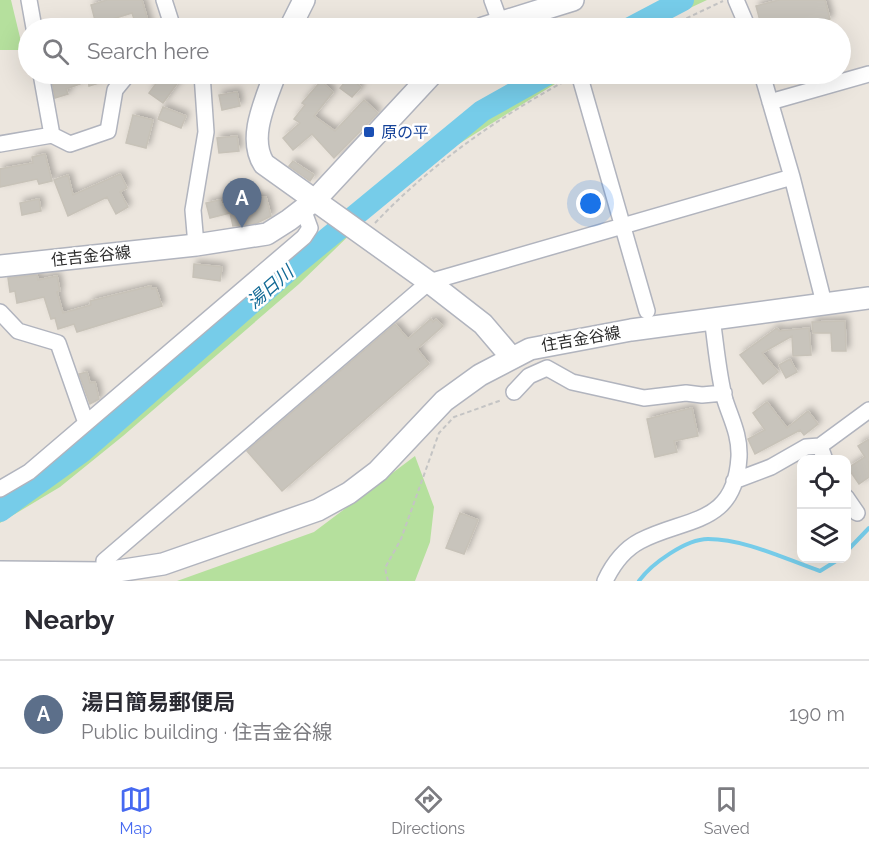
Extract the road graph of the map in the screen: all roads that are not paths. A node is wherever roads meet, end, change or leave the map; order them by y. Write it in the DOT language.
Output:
graph roads {
  1 [pos="29,0"];
  2 [pos="164,0"];
  3 [pos="304,0"];
  4 [pos="492,0"];
  5 [pos="573,0"];
  6 [pos="736,0"];
  7 [pos="32,18"];
  8 [pos="170,18"];
  9 [pos="295,18"];
  10 [pos="491,18"];
  11 [pos="514,18"];
  12 [pos="744,18"];
  13 [pos="869,74"];
  14 [pos="851,79"];
  15 [pos="43,84"];
  16 [pos="120,84"];
  17 [pos="203,84"];
  18 [pos="272,84"];
  19 [pos="423,84"];
  20 [pos="577,84"];
  21 [pos="765,84"];
  22 [pos="834,84"];
  23 [pos="770,102"];
  24 [pos="52,135"];
  25 [pos="0,143"];
  26 [pos="792,177"];
  27 [pos="309,204"];
  28 [pos="624,224"];
  29 [pos="196,245"];
  30 [pos="0,266"];
  31 [pos="429,282"];
  32 [pos="869,298"];
  33 [pos="824,303"];
  34 [pos="647,311"];
  35 [pos="0,312"];
  36 [pos="712,318"];
  37 [pos="512,358"];
  38 [pos="514,392"];
  39 [pos="724,393"];
  40 [pos="869,410"];
  41 [pos="86,423"];
  42 [pos="823,453"];
  43 [pos="734,481"];
  44 [pos="0,489"];
  45 [pos="851,504"];
  46 [pos="857,513"];
  47 [pos="0,572"];
  48 [pos="105,573"];
  49 [pos="605,581"];
  1 -- 7 [label="street"];
  2 -- 8 [label="street"];
  3 -- 9 [label="main road"];
  4 -- 10 [label="street"];
  5 -- 11 [label="main road"];
  6 -- 12 [label="street"];
  13 -- 14 [label="street"];
  15 -- 24 [label="street"];
  16 -- 24 [label="street"];
  17 -- 29 [label="street"];
  18 -- 27 [label="main road"];
  19 -- 27 [label="main road, 住吉金谷線"];
  20 -- 28 [label="street"];
  21 -- 23 [label="street"];
  22 -- 23 [label="street"];
  23 -- 26 [label="street"];
  24 -- 25 [label="street"];
  26 -- 28 [label="street"];
  26 -- 33 [label="street"];
  27 -- 29 [label="main road, 住吉金谷線"];
  27 -- 31 [label="main road"];
  27 -- 41 [label="street"];
  28 -- 31 [label="street"];
  28 -- 34 [label="street"];
  29 -- 30 [label="main road, 住吉金谷線"];
  31 -- 37 [label="main road"];
  31 -- 48 [label="street"];
  32 -- 33 [label="main road, 住吉金谷線"];
  33 -- 36 [label="main road, 住吉金谷線"];
  35 -- 41 [label="street"];
  36 -- 37 [label="main road, 住吉金谷線"];
  36 -- 39 [label="street"];
  37 -- 48 [label="main road, 住吉金谷線"];
  38 -- 39 [label="street"];
  39 -- 43 [label="street"];
  40 -- 42 [label="street"];
  41 -- 44 [label="street"];
  42 -- 43 [label="street"];
  43 -- 49 [label="street"];
  45 -- 46 [label="street"];
  47 -- 48 [label="main road, 住吉金谷線"];
}
